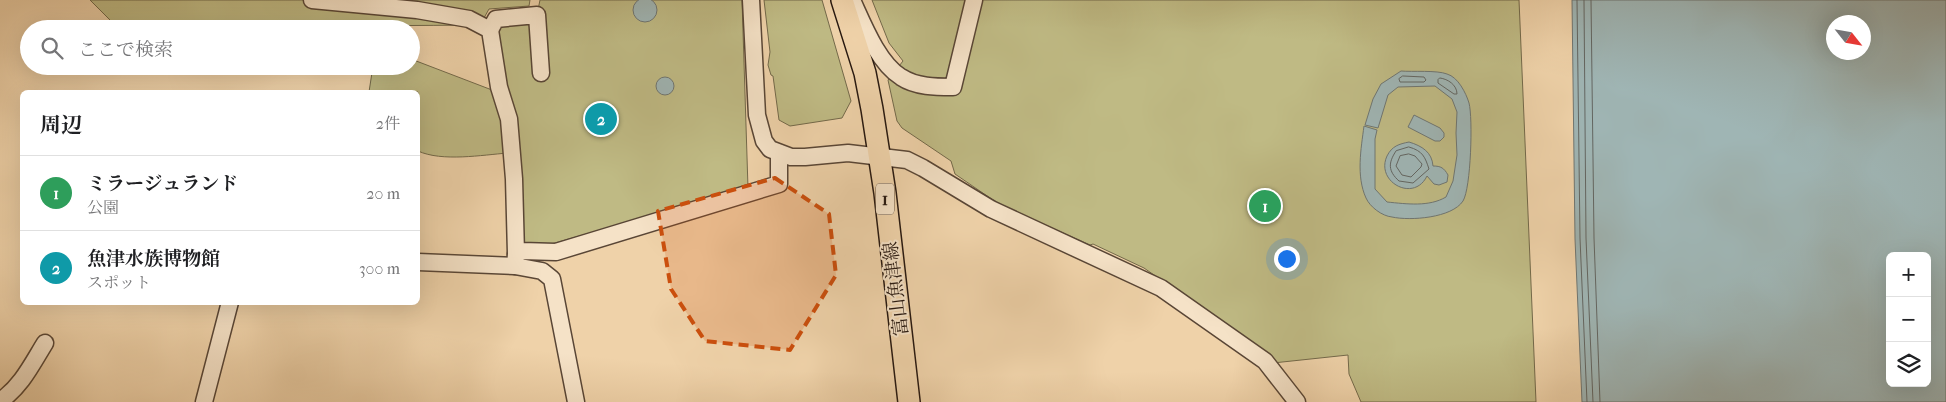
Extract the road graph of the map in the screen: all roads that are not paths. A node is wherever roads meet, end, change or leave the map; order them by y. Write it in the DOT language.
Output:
graph roads {
  1 [pos="312,0"];
  2 [pos="751,0"];
  3 [pos="842,0"];
  4 [pos="852,0"];
  5 [pos="974,0"];
  6 [pos="490,30"];
  7 [pos="541,73"];
  8 [pos="779,153"];
  9 [pos="879,157"];
  10 [pos="556,252"];
  11 [pos="515,260"];
  12 [pos="420,262"];
  13 [pos="552,279"];
  14 [pos="229,305"];
  15 [pos="45,343"];
  16 [pos="0,401"];
  17 [pos="204,402"];
  18 [pos="576,402"];
  19 [pos="909,402"];
  20 [pos="1297,402"];
  1 -- 6 [label="street"];
  2 -- 8 [label="street"];
  3 -- 9 [label="main road, 富山魚津線 / 1"];
  4 -- 5 [label="street"];
  6 -- 7 [label="street"];
  6 -- 11 [label="street"];
  8 -- 9 [label="street"];
  8 -- 10 [label="street"];
  9 -- 19 [label="main road, 富山魚津線 / 1"];
  9 -- 20 [label="street"];
  10 -- 11 [label="street"];
  10 -- 13 [label="street"];
  11 -- 12 [label="street"];
  11 -- 13 [label="street"];
  13 -- 18 [label="street"];
  14 -- 17 [label="street"];
  15 -- 16 [label="street"];
}
